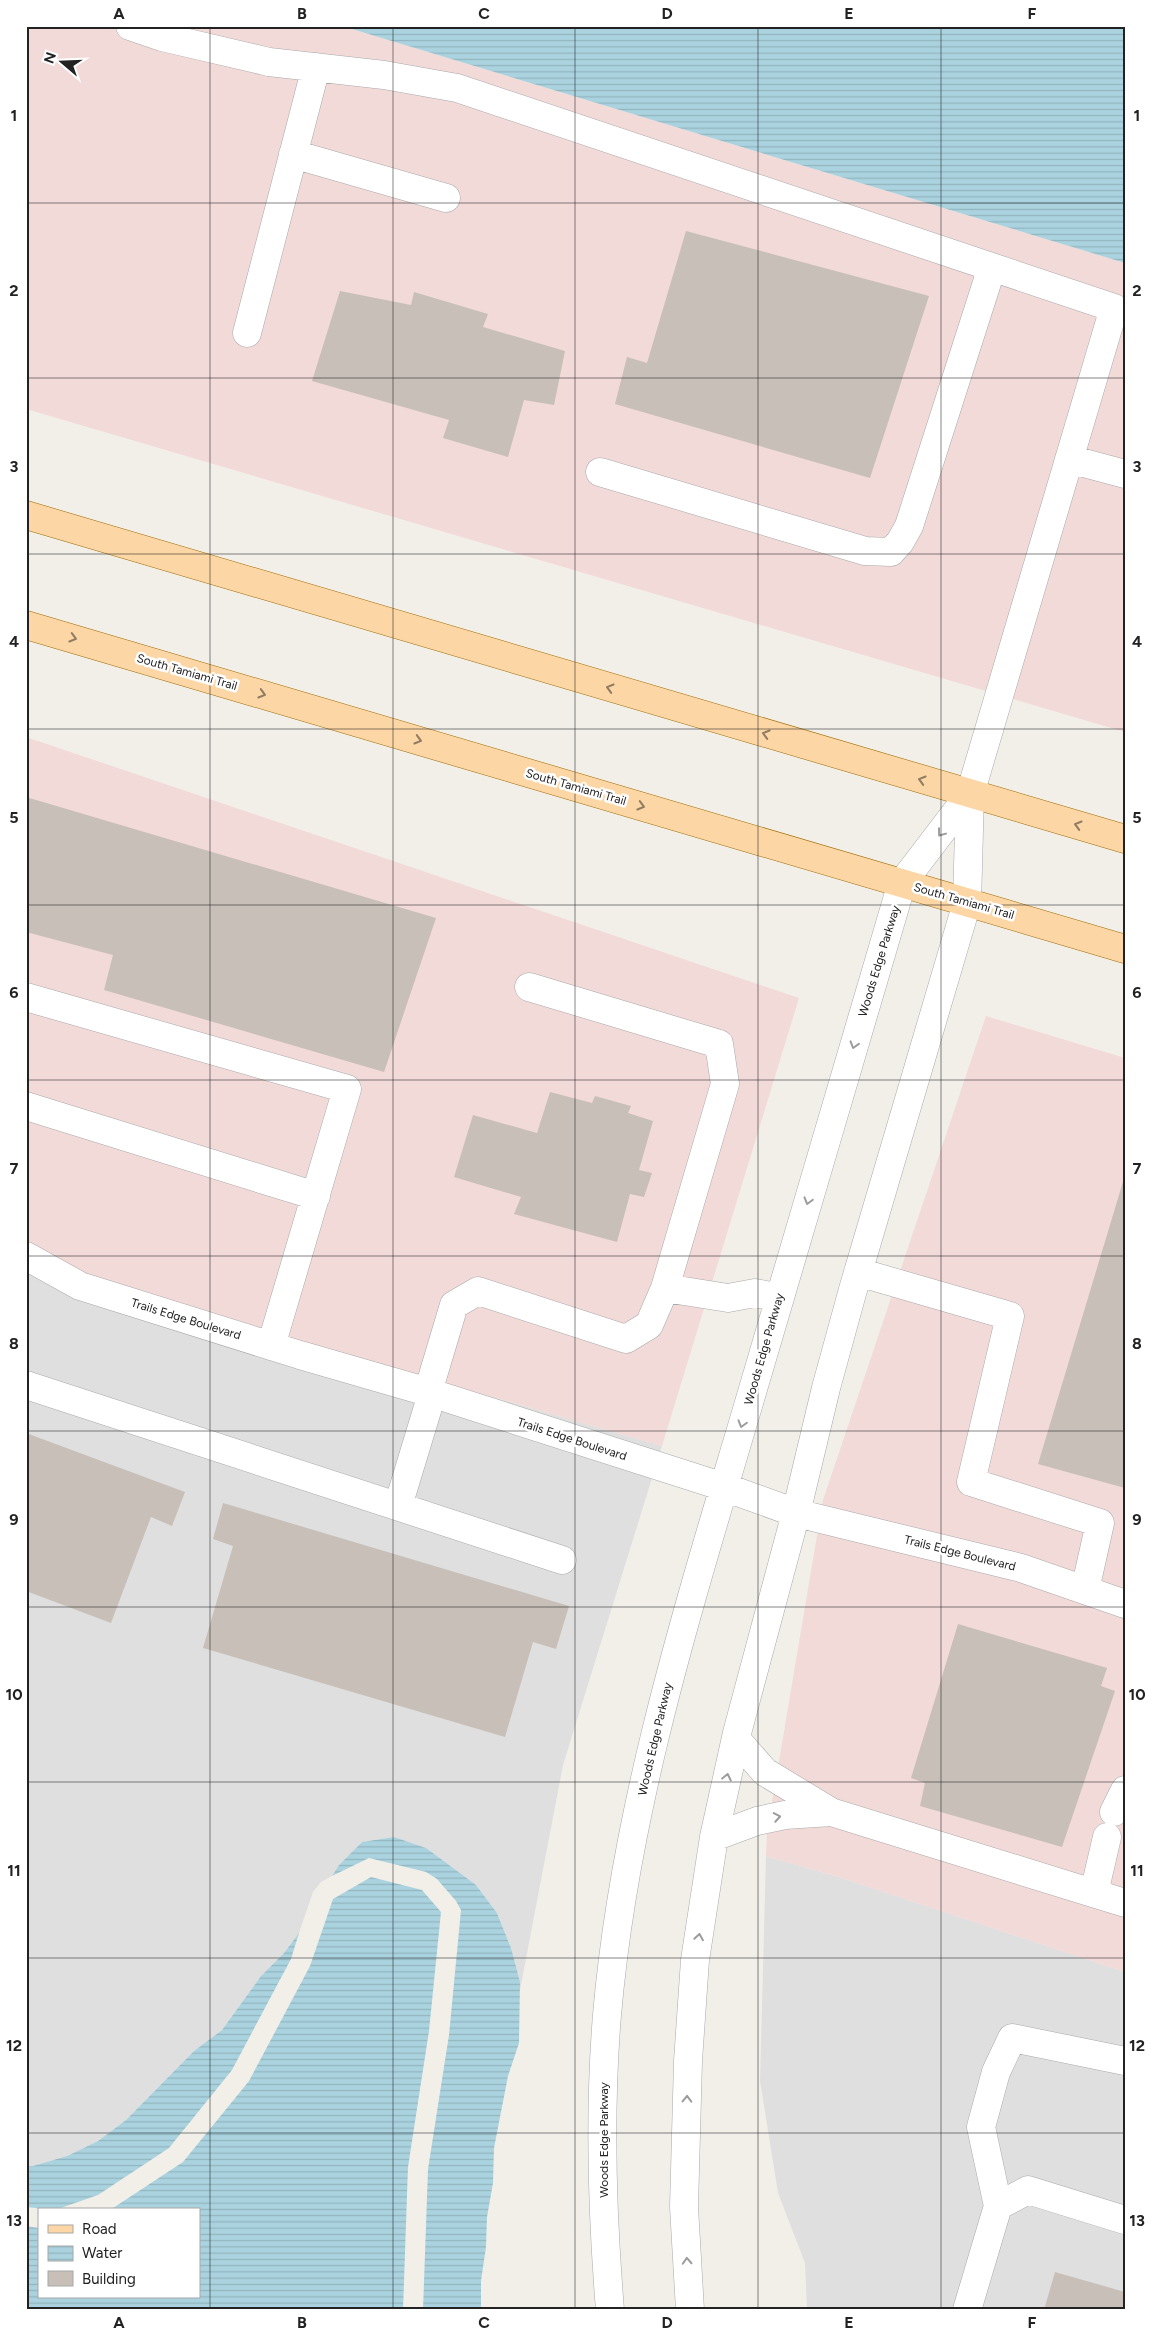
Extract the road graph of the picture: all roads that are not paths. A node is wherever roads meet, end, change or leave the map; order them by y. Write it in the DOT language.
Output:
graph roads {
  1 [pos="130,26"];
  2 [pos="316,67"];
  3 [pos="294,154"];
  4 [pos="446,198"];
  5 [pos="992,267"];
  6 [pos="247,333"];
  7 [pos="1069,459"];
  8 [pos="600,472"];
  9 [pos="1125,474"];
  10 [pos="26,516"];
  11 [pos="26,625"];
  12 [pos="970,794"];
  13 [pos="1125,839"];
  14 [pos="902,883"];
  15 [pos="967,903"];
  16 [pos="1125,949"];
  17 [pos="529,987"];
  18 [pos="26,997"];
  19 [pos="26,1106"];
  20 [pos="316,1196"];
  21 [pos="26,1256"];
  22 [pos="858,1272"];
  23 [pos="664,1288"];
  24 [pos="780,1298"];
  25 [pos="271,1346"];
  26 [pos="26,1385"];
  27 [pos="430,1393"];
  28 [pos="724,1487"];
  29 [pos="398,1506"];
  30 [pos="796,1513"];
  31 [pos="562,1560"];
  32 [pos="1085,1590"];
  33 [pos="1125,1604"];
  34 [pos="736,1739"];
  35 [pos="831,1812"];
  36 [pos="1115,1813"];
  37 [pos="714,1837"];
  38 [pos="1094,1893"];
  39 [pos="1125,1903"];
  40 [pos="1125,2061"];
  41 [pos="998,2206"];
  42 [pos="1125,2220"];
  43 [pos="610,2310"];
  44 [pos="690,2310"];
  45 [pos="967,2310"];
  1 -- 2 [label="street"];
  2 -- 3 [label="street"];
  2 -- 5 [label="street"];
  3 -- 4 [label="street"];
  3 -- 6 [label="street"];
  5 -- 7 [label="street"];
  5 -- 8 [label="street"];
  7 -- 9 [label="street"];
  7 -- 12 [label="street"];
  12 -- 10 [label="main road, one-way"];
  11 -- 14 [label="main road, South Tamiami Trail, one-way"];
  13 -- 12 [label="main road, one-way"];
  12 -- 14 [label="street, Woods Edge Parkway, one-way"];
  12 -- 15 [label="street"];
  14 -- 15 [label="main road, South Tamiami Trail"];
  14 -- 24 [label="street, Woods Edge Parkway, one-way"];
  15 -- 16 [label="main road, South Tamiami Trail"];
  15 -- 22 [label="street"];
  17 -- 23 [label="street"];
  18 -- 20 [label="street"];
  19 -- 20 [label="street"];
  20 -- 25 [label="street"];
  21 -- 25 [label="street, Trails Edge Boulevard"];
  22 -- 30 [label="street"];
  22 -- 32 [label="street"];
  23 -- 24 [label="street"];
  23 -- 27 [label="street"];
  24 -- 28 [label="street, Woods Edge Parkway, one-way"];
  25 -- 27 [label="street, Trails Edge Boulevard"];
  26 -- 29 [label="street"];
  27 -- 28 [label="street, Trails Edge Boulevard"];
  27 -- 29 [label="street"];
  28 -- 30 [label="street, Trails Edge Boulevard"];
  28 -- 43 [label="street, Woods Edge Parkway"];
  29 -- 31 [label="street"];
  30 -- 32 [label="street, Trails Edge Boulevard"];
  30 -- 34 [label="street"];
  32 -- 33 [label="street, Trails Edge Boulevard"];
  34 -- 35 [label="street"];
  37 -- 34 [label="street, one-way"];
  37 -- 35 [label="street, one-way"];
  35 -- 38 [label="street"];
  36 -- 38 [label="street"];
  44 -- 37 [label="street, one-way"];
  38 -- 39 [label="street"];
  40 -- 41 [label="street"];
  41 -- 42 [label="street"];
  41 -- 45 [label="street"];
}
